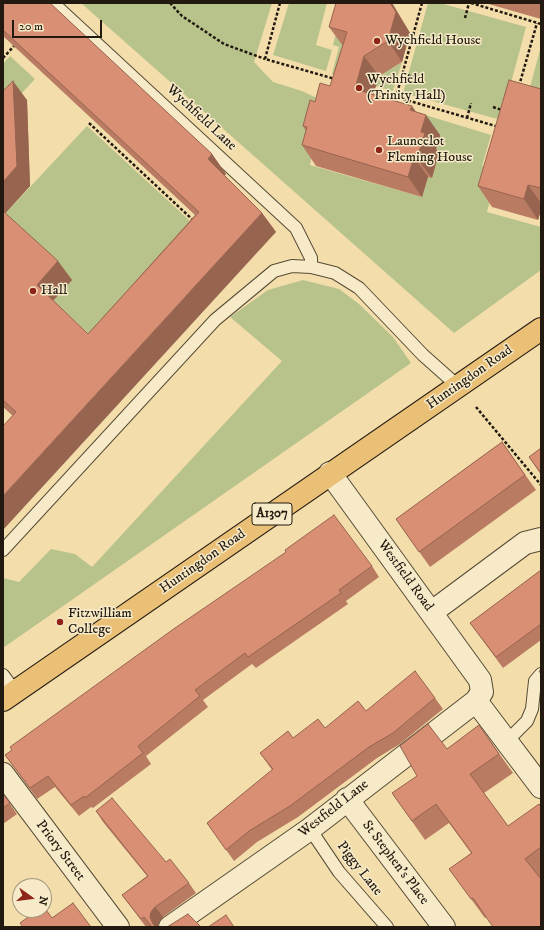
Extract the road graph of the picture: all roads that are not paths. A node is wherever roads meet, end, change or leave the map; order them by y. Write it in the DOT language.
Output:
graph roads {
  1 [pos="53,3"];
  2 [pos="311,267"];
  3 [pos="541,329"];
  4 [pos="459,387"];
  5 [pos="330,473"];
  6 [pos="541,538"];
  7 [pos="3,550"];
  8 [pos="432,612"];
  9 [pos="541,674"];
  10 [pos="7,689"];
  11 [pos="476,701"];
  12 [pos="507,741"];
  13 [pos="3,774"];
  14 [pos="541,787"];
  15 [pos="347,799"];
  16 [pos="310,829"];
  17 [pos="118,927"];
  18 [pos="170,927"];
  19 [pos="387,927"];
  20 [pos="444,927"];
  1 -- 2 [label="lane, Wychfield Lane"];
  2 -- 4 [label="lane"];
  2 -- 7 [label="lane"];
  3 -- 4 [label="main road, Huntingdon Road / A1307"];
  4 -- 5 [label="main road, Huntingdon Road / A1307"];
  5 -- 8 [label="street, Westfield Road"];
  5 -- 10 [label="main road, Huntingdon Road / A1307"];
  6 -- 8 [label="street"];
  8 -- 11 [label="street, Westfield Road"];
  9 -- 12 [label="lane"];
  11 -- 12 [label="street"];
  11 -- 15 [label="street, Westfield Lane"];
  12 -- 14 [label="street"];
  13 -- 17 [label="street, Priory Street"];
  15 -- 16 [label="street, Westfield Lane"];
  15 -- 20 [label="street, St Stephen's Place"];
  16 -- 18 [label="street, Westfield Lane"];
  16 -- 19 [label="lane, Piggy Lane"];
}
